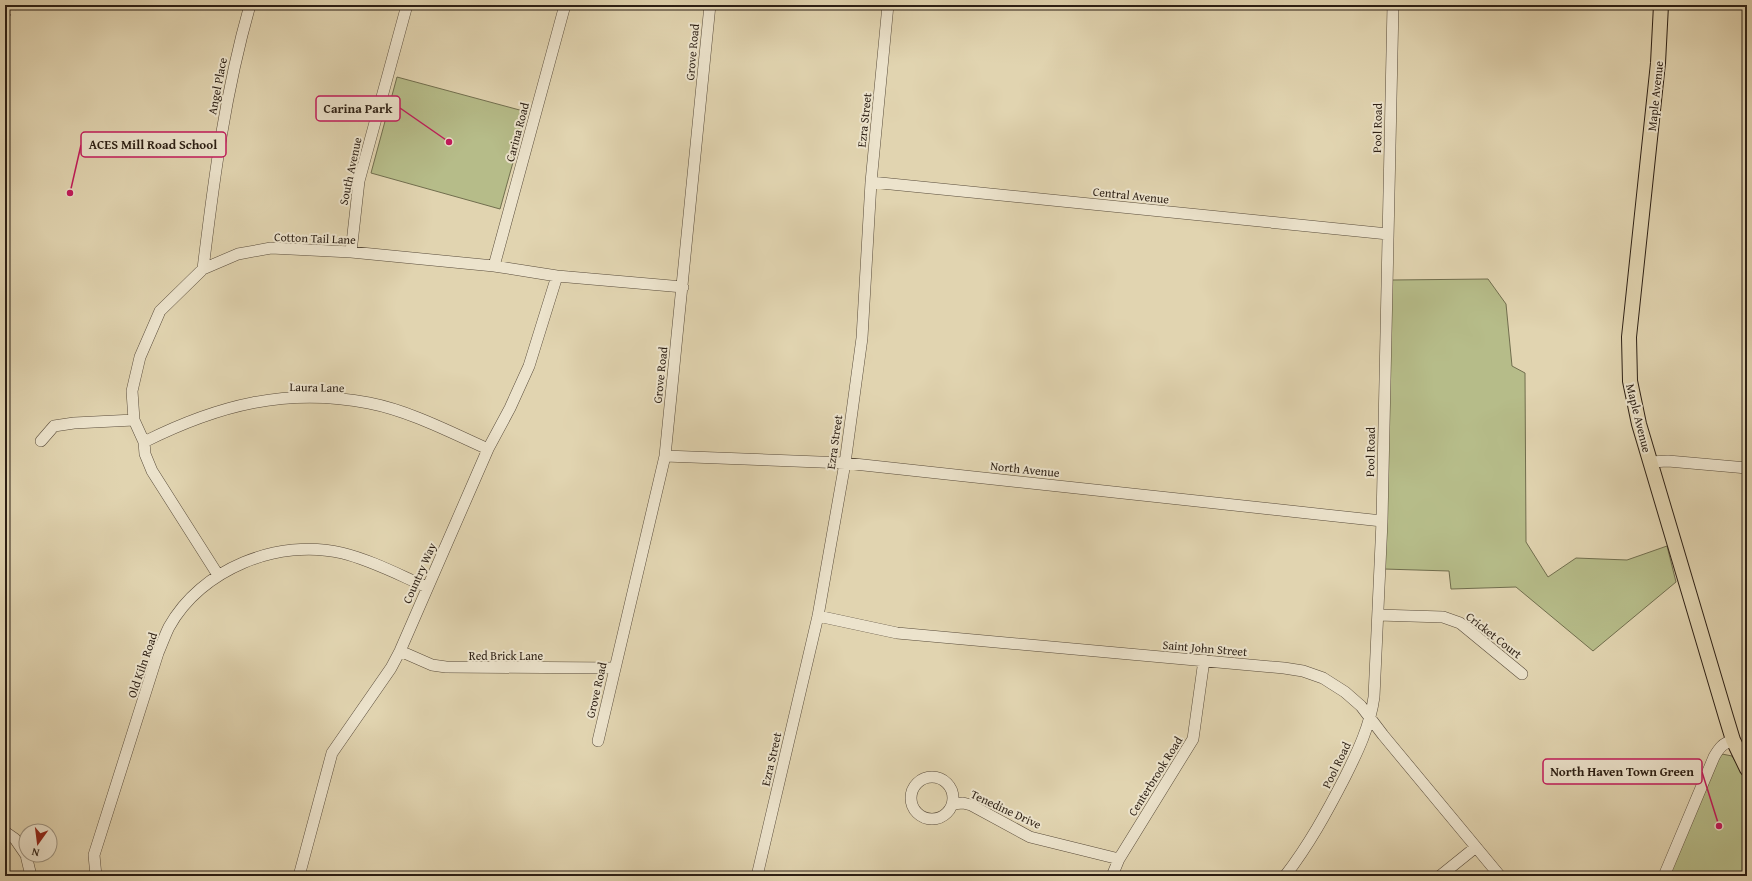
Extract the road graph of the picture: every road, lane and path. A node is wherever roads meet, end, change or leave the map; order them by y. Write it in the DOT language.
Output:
graph roads {
  1 [pos="250,5"];
  2 [pos="407,5"];
  3 [pos="565,5"];
  4 [pos="710,5"];
  5 [pos="888,5"];
  6 [pos="1393,5"];
  7 [pos="1661,5"];
  8 [pos="871,182"];
  9 [pos="1388,234"];
  10 [pos="351,252"];
  11 [pos="494,266"];
  12 [pos="203,269"];
  13 [pos="557,276"];
  14 [pos="683,287"];
  15 [pos="134,420"];
  16 [pos="41,441"];
  17 [pos="144,442"];
  18 [pos="488,449"];
  19 [pos="665,456"];
  20 [pos="1650,462"];
  21 [pos="845,463"];
  22 [pos="1747,468"];
  23 [pos="1382,521"];
  24 [pos="218,575"];
  25 [pos="427,587"];
  26 [pos="818,616"];
  27 [pos="1378,616"];
  28 [pos="400,651"];
  29 [pos="1204,660"];
  30 [pos="615,668"];
  31 [pos="1522,674"];
  32 [pos="1370,718"];
  33 [pos="1733,740"];
  34 [pos="598,741"];
  35 [pos="1747,769"];
  36 [pos="952,804"];
  37 [pos="5,832"];
  38 [pos="18,843"];
  39 [pos="1476,847"];
  40 [pos="1119,859"];
  41 [pos="28,863"];
  42 [pos="31,876"];
  43 [pos="96,876"];
  44 [pos="299,876"];
  45 [pos="757,876"];
  46 [pos="1112,876"];
  47 [pos="1285,876"];
  48 [pos="1440,876"];
  49 [pos="1500,876"];
  50 [pos="1664,876"];
  1 -- 12 [label="street, Angel Place"];
  2 -- 10 [label="street, South Avenue"];
  3 -- 11 [label="street, Carina Road"];
  4 -- 14 [label="street, Grove Road"];
  5 -- 8 [label="street, Ezra Street"];
  6 -- 9 [label="street, Pool Road"];
  7 -- 20 [label="main road, Maple Avenue"];
  8 -- 9 [label="street, Central Avenue"];
  8 -- 21 [label="street, Ezra Street"];
  9 -- 23 [label="street, Pool Road"];
  10 -- 11 [label="street, Cotton Tail Lane"];
  10 -- 12 [label="street, Cotton Tail Lane"];
  11 -- 13 [label="street, Cotton Tail Lane"];
  12 -- 15 [label="street, Cotton Tail Lane"];
  13 -- 14 [label="street, Cotton Tail Lane"];
  13 -- 18 [label="street, Country Way"];
  14 -- 19 [label="street, Grove Road"];
  15 -- 16 [label="street"];
  15 -- 17 [label="street, Cotton Tail Lane"];
  17 -- 18 [label="street, Laura Lane"];
  17 -- 24 [label="street, Cotton Tail Lane"];
  18 -- 25 [label="street, Country Way"];
  19 -- 21 [label="street, North Avenue"];
  19 -- 30 [label="street, Grove Road"];
  20 -- 22 [label="street"];
  20 -- 33 [label="main road, Maple Avenue"];
  21 -- 23 [label="street, North Avenue"];
  21 -- 26 [label="street, Ezra Street"];
  23 -- 27 [label="street, Pool Road"];
  24 -- 25 [label="street, Old Kiln Road"];
  24 -- 43 [label="street, Old Kiln Road"];
  25 -- 28 [label="street, Country Way"];
  26 -- 29 [label="street, Saint John Street"];
  26 -- 45 [label="street, Ezra Street"];
  27 -- 31 [label="street, Cricket Court"];
  27 -- 32 [label="street, Pool Road"];
  28 -- 30 [label="street, Red Brick Lane"];
  28 -- 44 [label="street, Country Way"];
  29 -- 32 [label="street, Saint John Street"];
  29 -- 40 [label="street, Centerbrook Road"];
  30 -- 34 [label="street, Grove Road"];
  32 -- 39 [label="street, Saint John Street"];
  32 -- 47 [label="street, Pool Road"];
  33 -- 35 [label="main road, Maple Avenue"];
  33 -- 50 [label="street"];
  36 -- 40 [label="street, Tenedine Drive"];
  37 -- 38 [label="street"];
  39 -- 48 [label="street"];
  39 -- 49 [label="street, Saint John Street"];
  40 -- 46 [label="street, Centerbrook Road"];
  41 -- 42 [label="street"];
}
